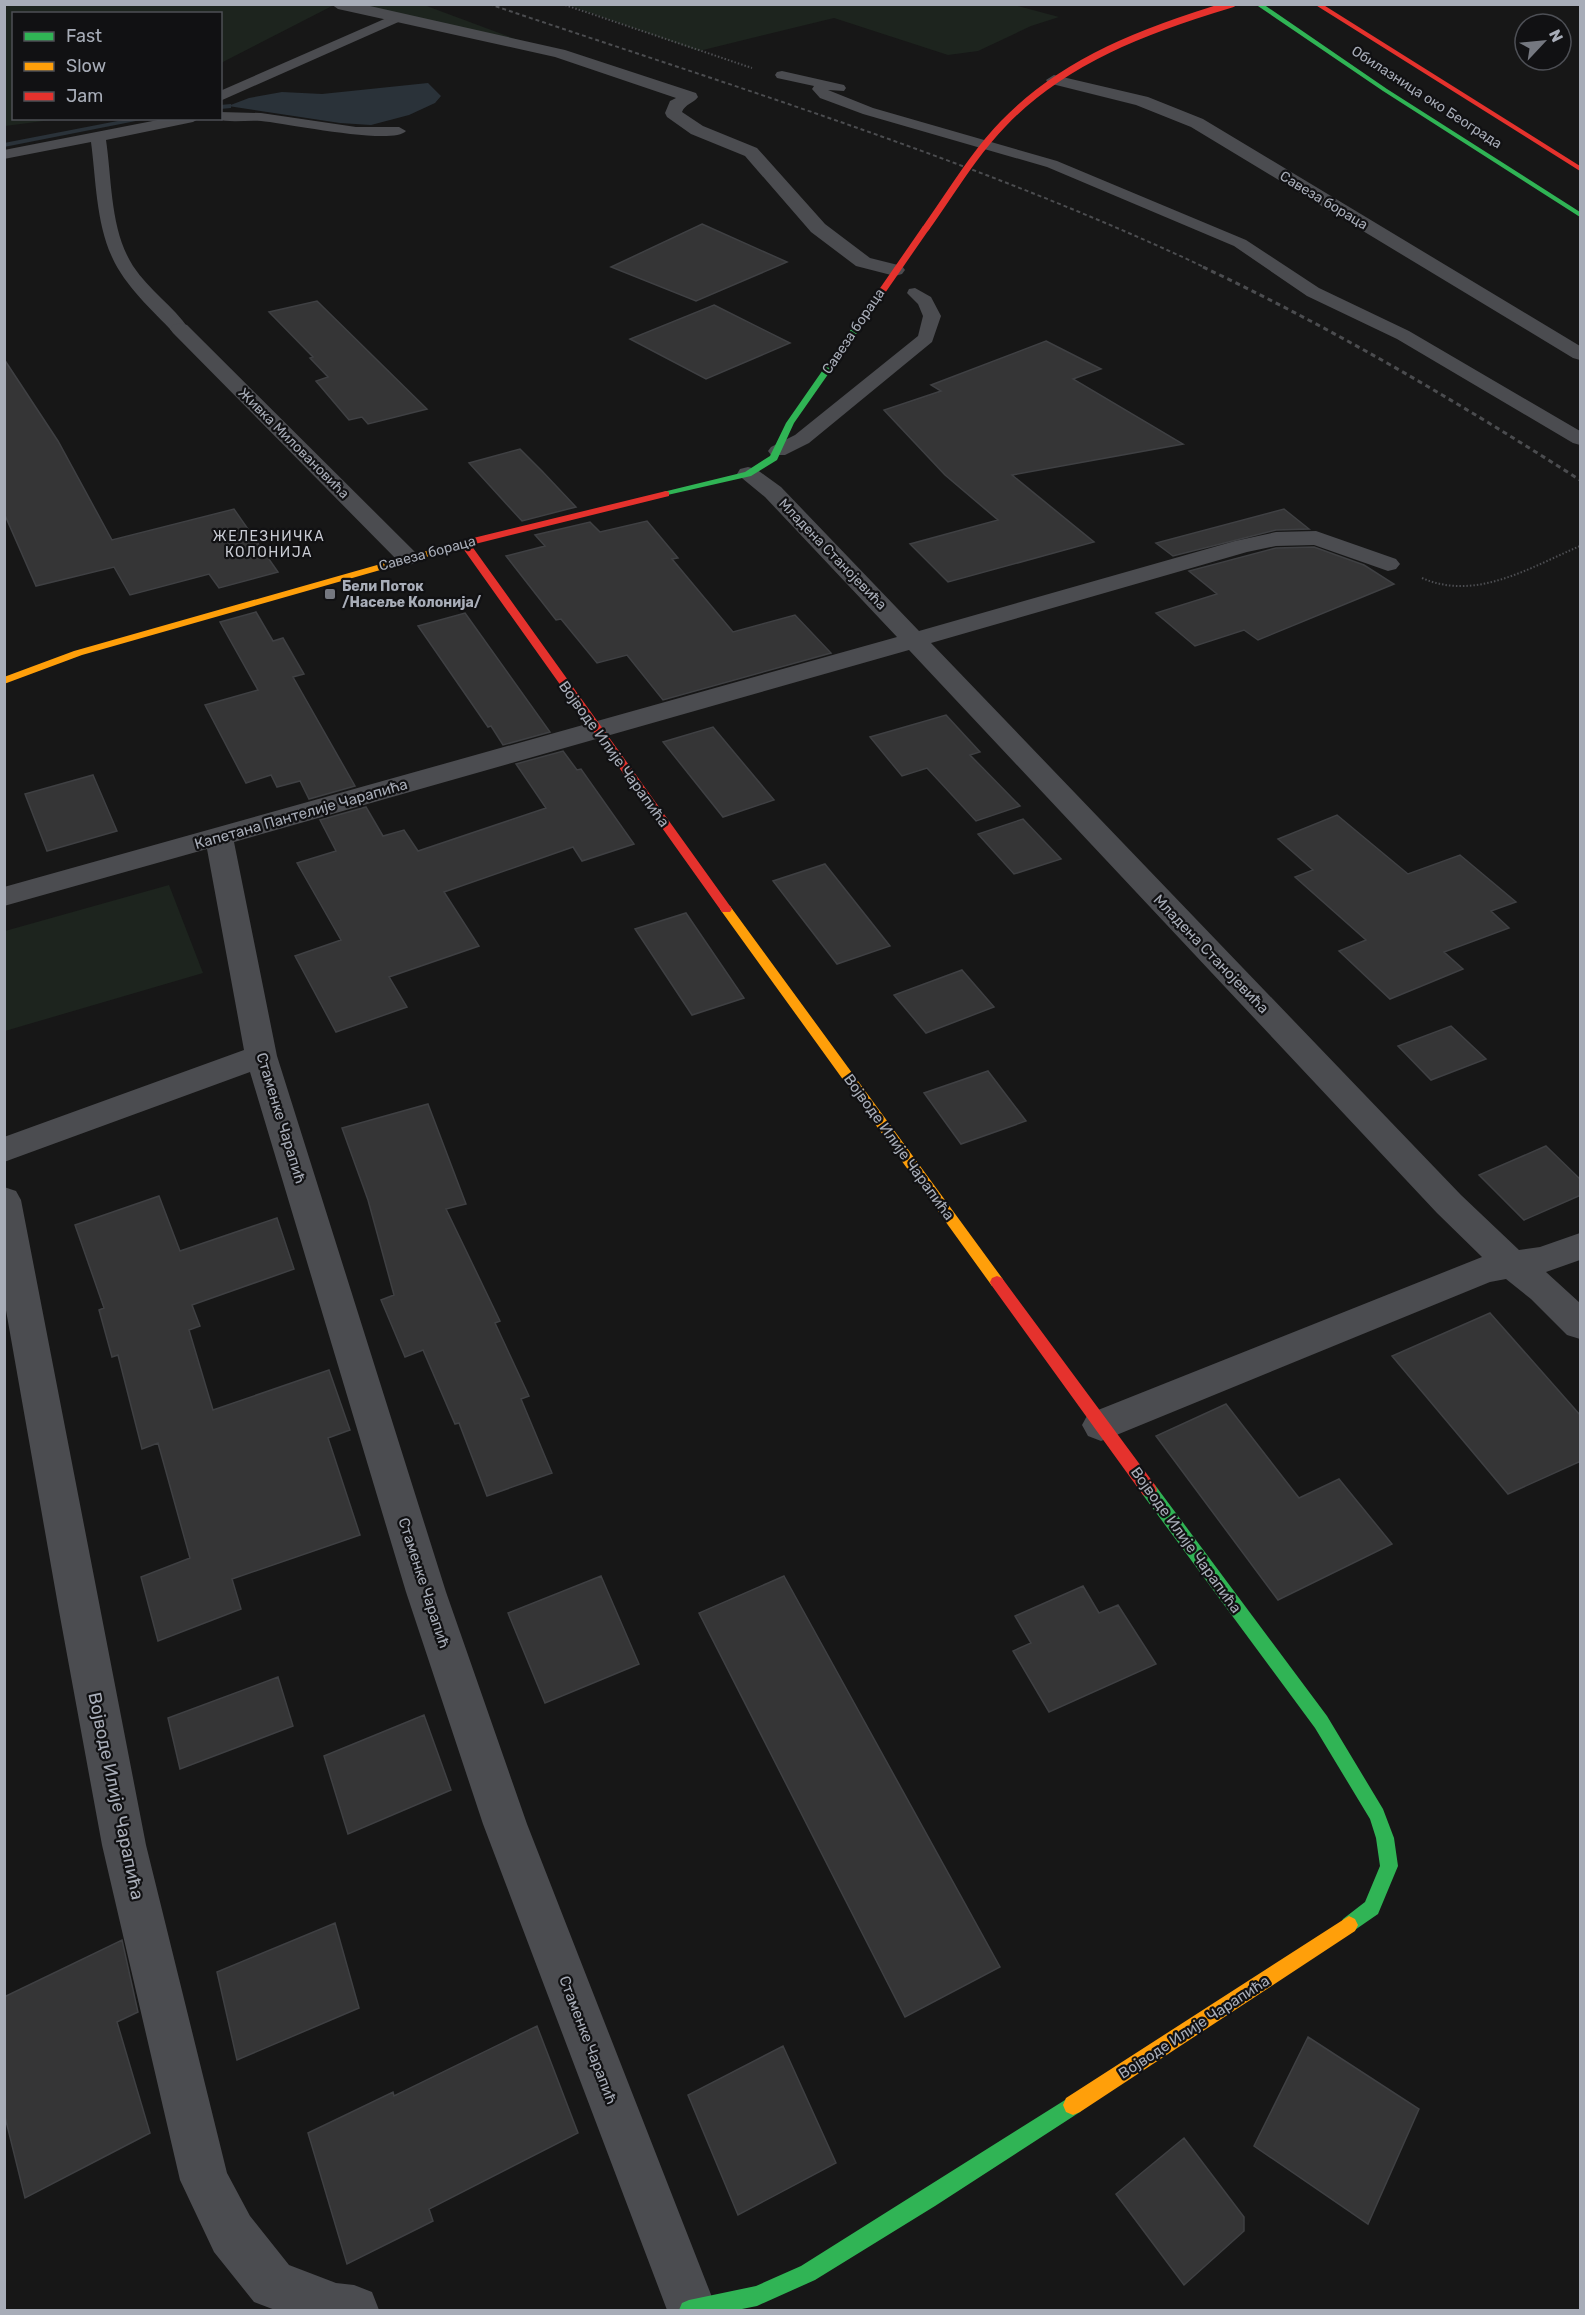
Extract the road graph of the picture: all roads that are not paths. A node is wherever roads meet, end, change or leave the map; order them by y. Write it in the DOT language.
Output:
graph roads {
  1 [pos="338,4"];
  2 [pos="1232,4"];
  3 [pos="1258,4"];
  4 [pos="1317,4"];
  5 [pos="398,17"];
  6 [pos="782,75"];
  7 [pos="1054,80"];
  8 [pos="823,84"];
  9 [pos="222,96"];
  10 [pos="872,96"];
  11 [pos="222,117"];
  12 [pos="183,120"];
  13 [pos="399,131"];
  14 [pos="98,137"];
  15 [pos="4,155"];
  16 [pos="1581,169"];
  17 [pos="1581,215"];
  18 [pos="895,270"];
  19 [pos="915,293"];
  20 [pos="180,329"];
  21 [pos="1581,354"];
  22 [pos="1581,439"];
  23 [pos="778,452"];
  24 [pos="748,474"];
  25 [pos="464,543"];
  26 [pos="408,558"];
  27 [pos="1388,564"];
  28 [pos="914,639"];
  29 [pos="4,681"];
  30 [pos="598,731"];
  31 [pos="219,836"];
  32 [pos="4,897"];
  33 [pos="261,1056"];
  34 [pos="4,1150"];
  35 [pos="4,1200"];
  36 [pos="1581,1246"];
  37 [pos="1511,1264"];
  38 [pos="1581,1325"];
  39 [pos="1101,1425"];
  40 [pos="354,2310"];
  41 [pos="691,2310"];
  1 -- 5 [label="street"];
  2 -- 7 [label="main road, Савеза бораца, bridge"];
  3 -- 17 [label="main road, Обилазница око Београда"];
  4 -- 16 [label="main road, Обилазница око Београда"];
  5 -- 9 [label="lane"];
  5 -- 18 [label="street"];
  6 -- 8 [label="lane"];
  7 -- 18 [label="main road, Савеза бораца, bridge"];
  7 -- 21 [label="street, Савеза бораца"];
  8 -- 10 [label="lane"];
  8 -- 22 [label="lane"];
  11 -- 13 [label="lane"];
  12 -- 14 [label="lane"];
  14 -- 15 [label="lane"];
  14 -- 20 [label="lane"];
  18 -- 23 [label="main road, Савеза бораца"];
  19 -- 23 [label="lane, Савеза бораца"];
  20 -- 26 [label="street, Живка Миловановића"];
  23 -- 24 [label="main road, Савеза бораца"];
  24 -- 25 [label="main road, Савеза бораца"];
  24 -- 28 [label="street, Младена Станојевића"];
  25 -- 26 [label="main road, Савеза бораца"];
  25 -- 30 [label="main road, Војводе Илије Чарапића"];
  26 -- 29 [label="main road, Савеза бораца"];
  27 -- 28 [label="street"];
  28 -- 30 [label="street, Капетана Пантелије Чарапића"];
  28 -- 37 [label="street, Младена Станојевића"];
  30 -- 31 [label="street, Капетана Пантелије Чарапића"];
  30 -- 39 [label="main road, Војводе Илије Чарапића"];
  31 -- 32 [label="street, Капетана Пантелије Чарапића"];
  31 -- 33 [label="street, Стаменке Чарапић"];
  33 -- 34 [label="street"];
  33 -- 41 [label="street, Стаменке Чарапић"];
  35 -- 40 [label="street, Војводе Илије Чарапића"];
  36 -- 37 [label="street"];
  37 -- 38 [label="street, Младена Станојевића"];
  37 -- 39 [label="street"];
  39 -- 41 [label="main road, Војводе Илије Чарапића"];
}
